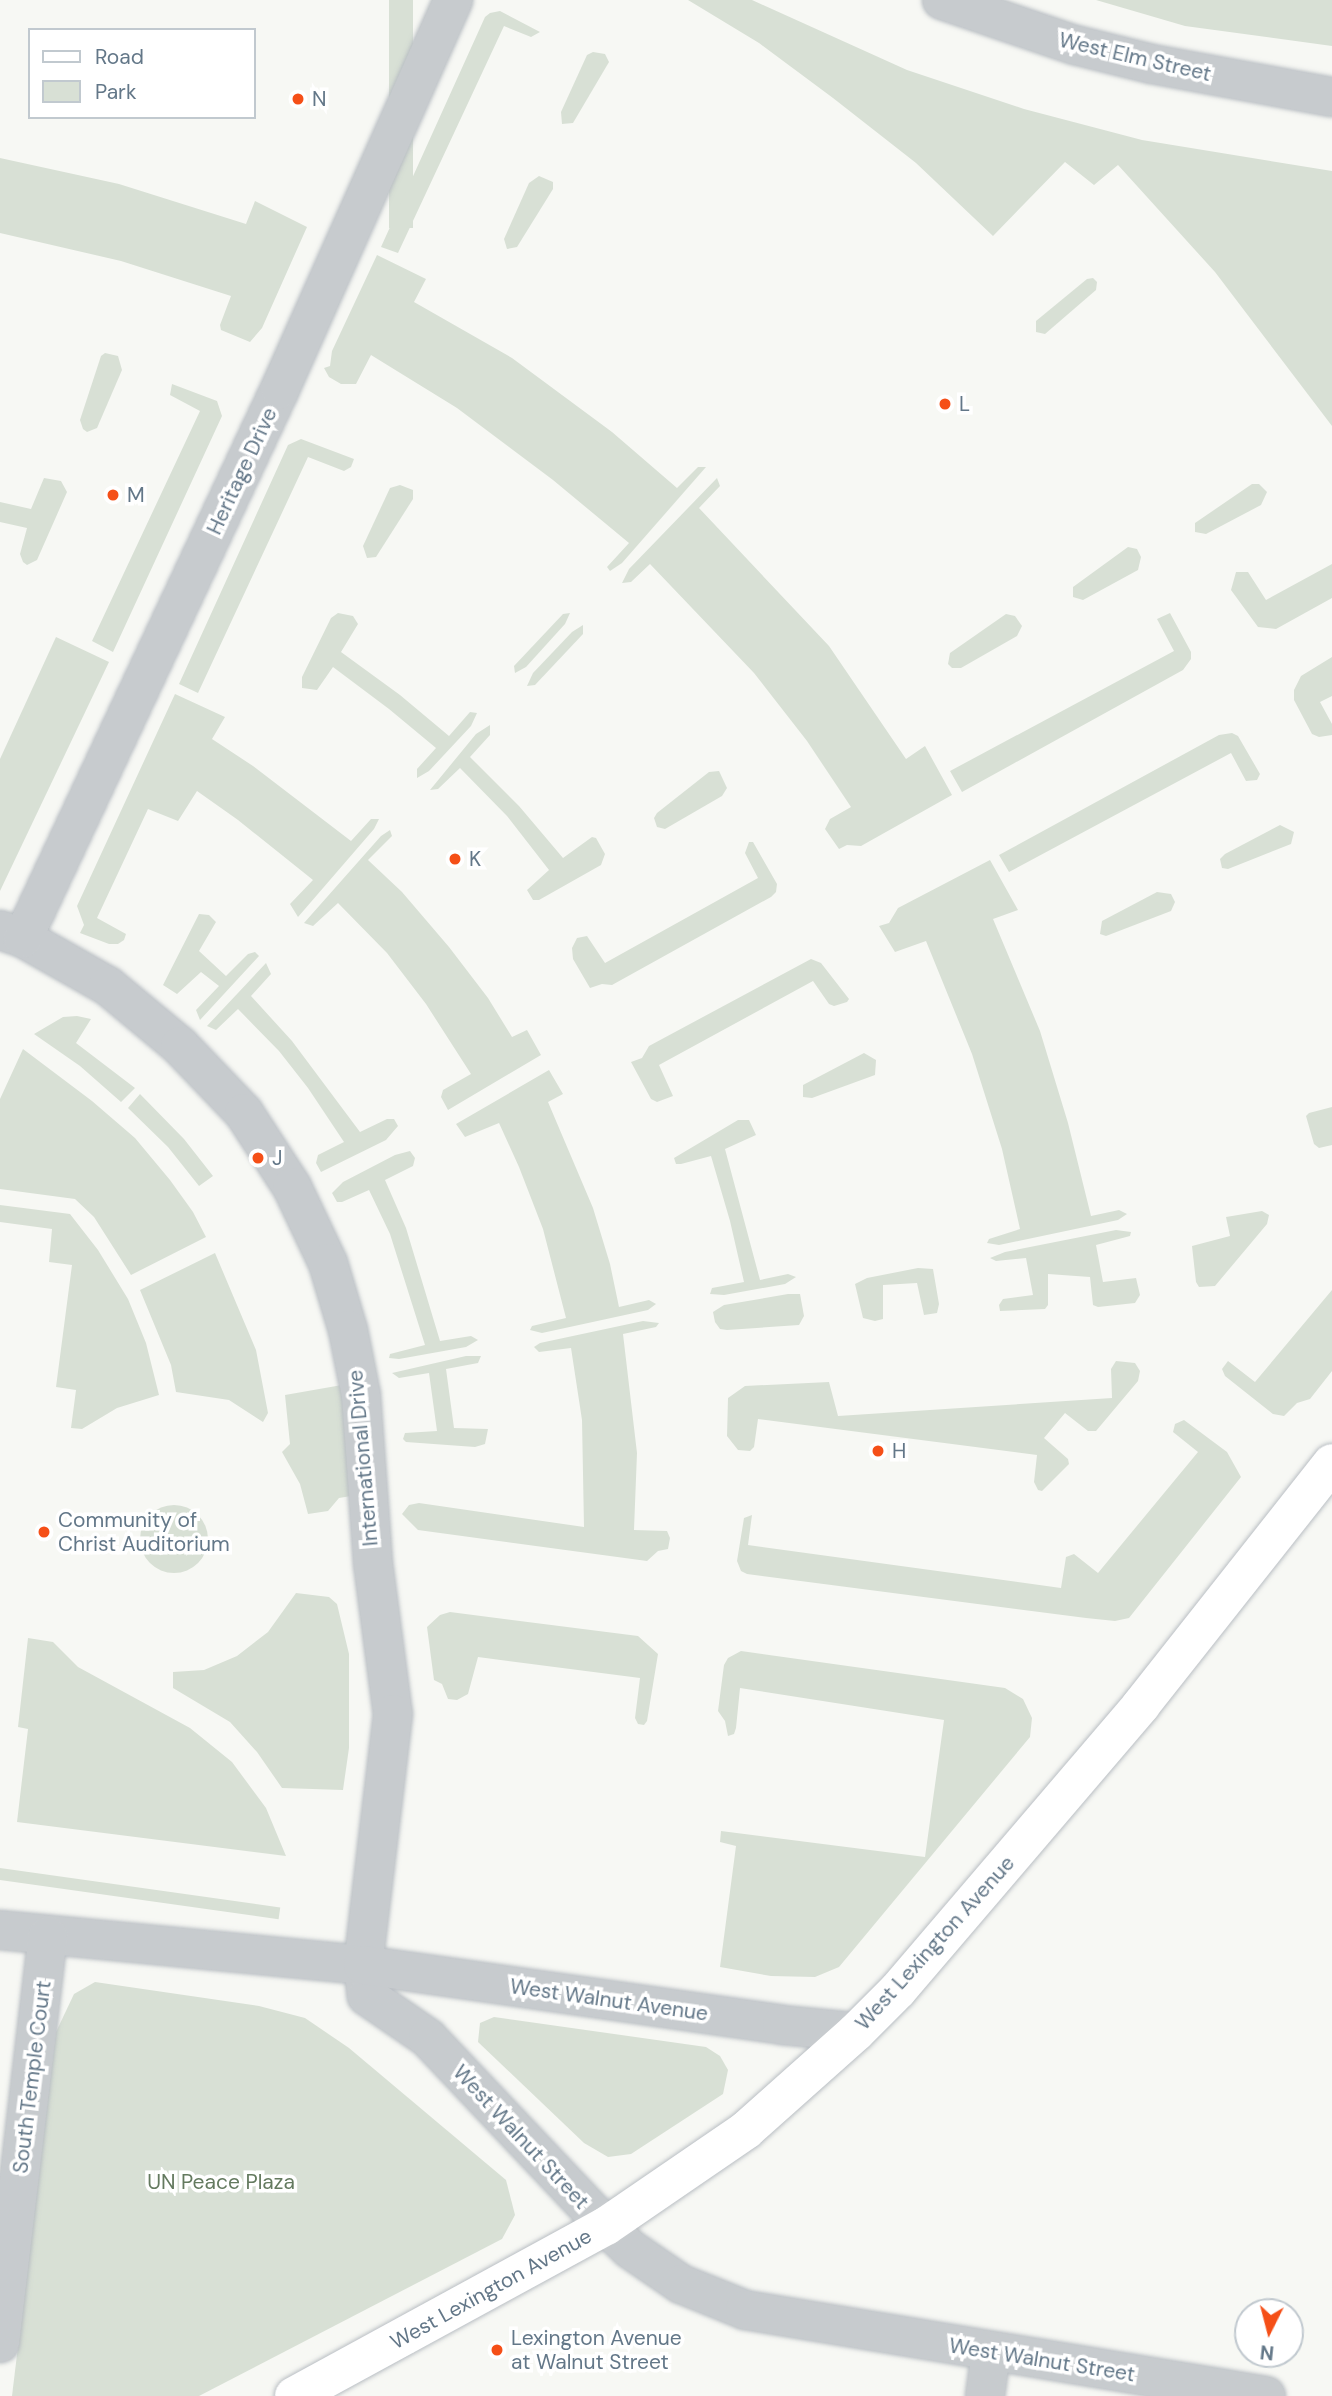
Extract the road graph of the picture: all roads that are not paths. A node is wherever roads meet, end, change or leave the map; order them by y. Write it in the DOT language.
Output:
graph roads {
  1 [pos="453,0"];
  2 [pos="942,0"];
  3 [pos="1332,97"];
  4 [pos="11,934"];
  5 [pos="1332,1463"];
  6 [pos="0,1930"];
  7 [pos="48,1936"];
  8 [pos="363,1965"];
  9 [pos="856,2032"];
  10 [pos="606,2226"];
  11 [pos="0,2343"];
  12 [pos="991,2351"];
  13 [pos="294,2396"];
  14 [pos="985,2396"];
  15 [pos="1266,2396"];
  1 -- 4 [label="street, Heritage Drive"];
  2 -- 3 [label="street, West Elm Street"];
  4 -- 8 [label="street, International Drive"];
  5 -- 9 [label="main road, West Lexington Avenue"];
  6 -- 7 [label="street"];
  7 -- 8 [label="street"];
  7 -- 11 [label="street, South Temple Court"];
  8 -- 9 [label="street, West Walnut Avenue"];
  8 -- 10 [label="street, West Walnut Street"];
  9 -- 10 [label="main road, West Lexington Avenue"];
  10 -- 12 [label="street, West Walnut Street"];
  10 -- 13 [label="main road, West Lexington Avenue"];
  12 -- 14 [label="street"];
  12 -- 15 [label="street, West Walnut Street"];
}
